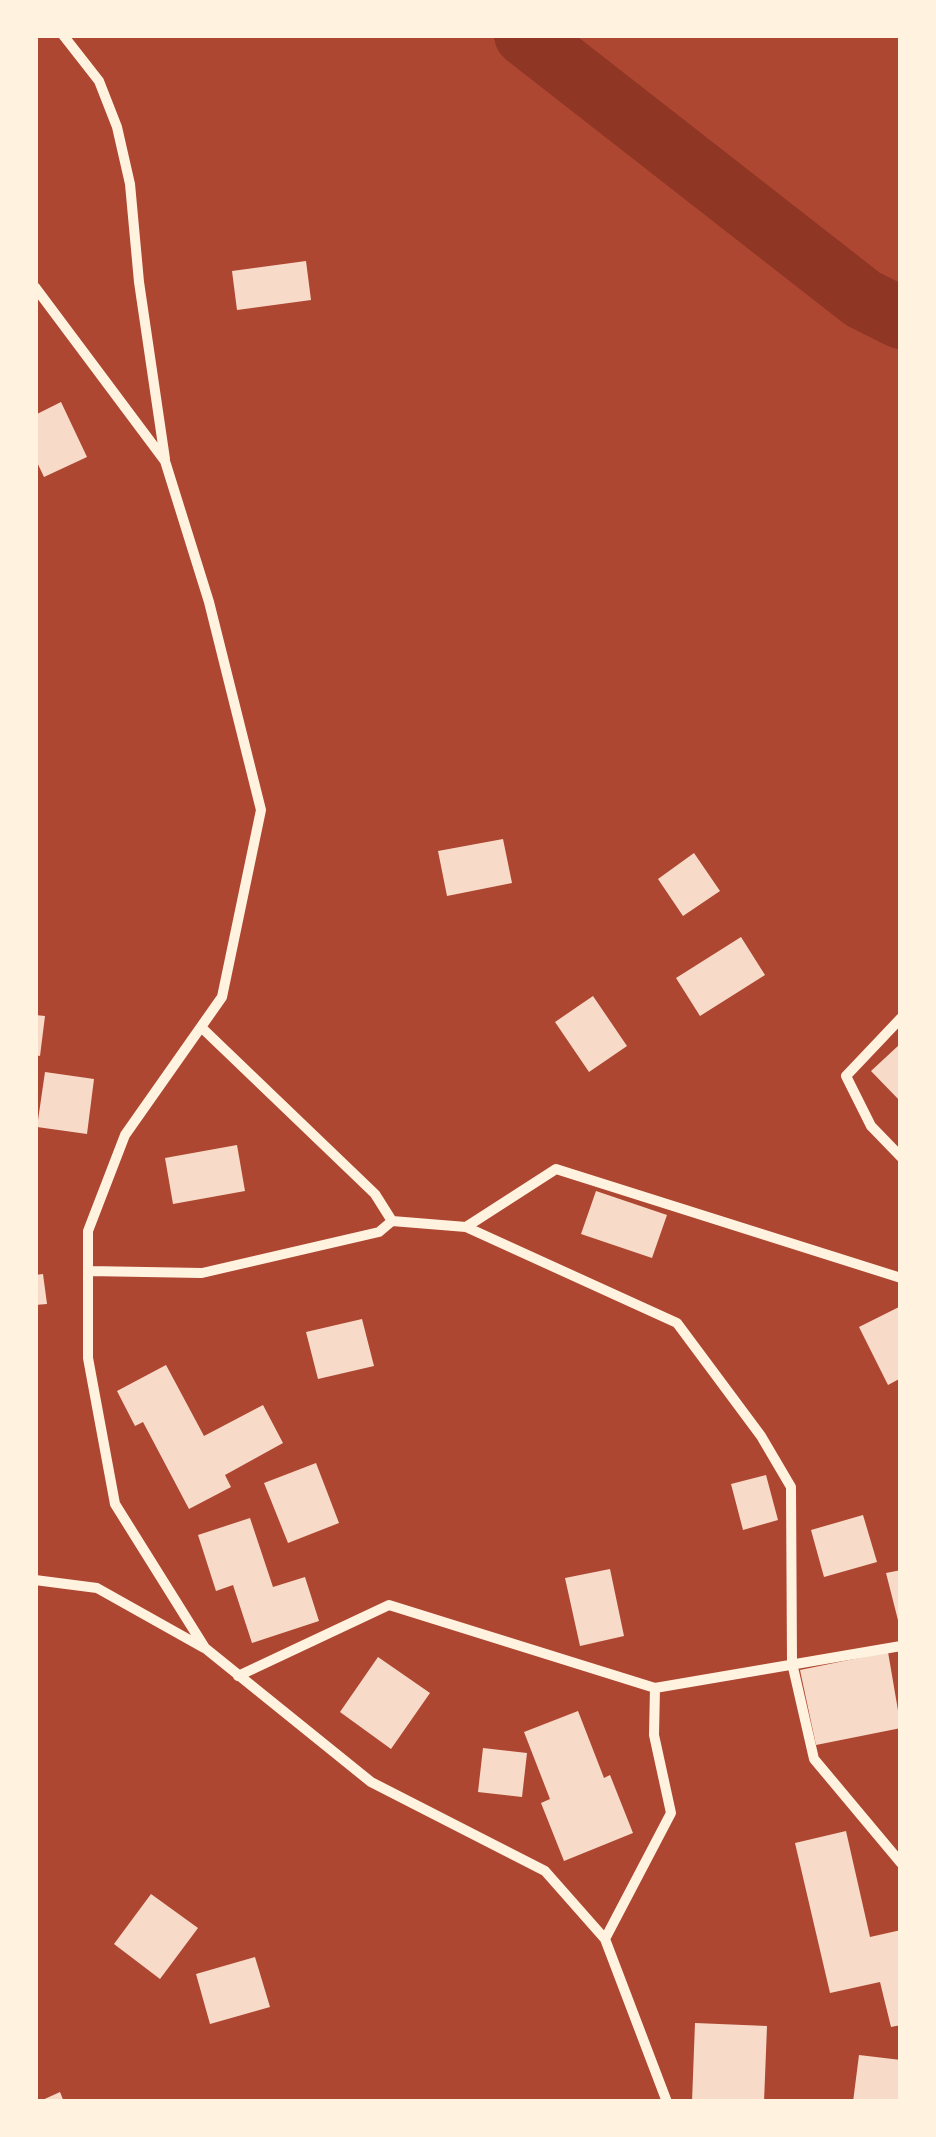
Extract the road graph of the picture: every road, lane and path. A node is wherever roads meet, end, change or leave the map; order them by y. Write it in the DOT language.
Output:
graph roads {
  1 [pos="63,35"];
  2 [pos="35,287"];
  3 [pos="165,461"];
  4 [pos="901,1018"];
  5 [pos="201,1027"];
  6 [pos="901,1157"];
  7 [pos="392,1221"];
  8 [pos="466,1227"];
  9 [pos="88,1271"];
  10 [pos="901,1278"];
  11 [pos="35,1580"];
  12 [pos="901,1646"];
  13 [pos="205,1648"];
  14 [pos="792,1664"];
  15 [pos="238,1676"];
  16 [pos="655,1688"];
  17 [pos="901,1863"];
  18 [pos="605,1939"];
  19 [pos="667,2102"];
  1 -- 3 [label="street"];
  2 -- 3 [label="street"];
  3 -- 5 [label="street"];
  4 -- 6 [label="street"];
  5 -- 7 [label="street"];
  5 -- 9 [label="street"];
  7 -- 8 [label="street"];
  7 -- 9 [label="street"];
  8 -- 10 [label="street"];
  8 -- 14 [label="street"];
  9 -- 13 [label="street"];
  11 -- 13 [label="street"];
  12 -- 14 [label="street"];
  13 -- 15 [label="street"];
  14 -- 16 [label="street"];
  14 -- 17 [label="street"];
  15 -- 16 [label="street"];
  15 -- 18 [label="street"];
  16 -- 18 [label="street"];
  18 -- 19 [label="street"];
}
